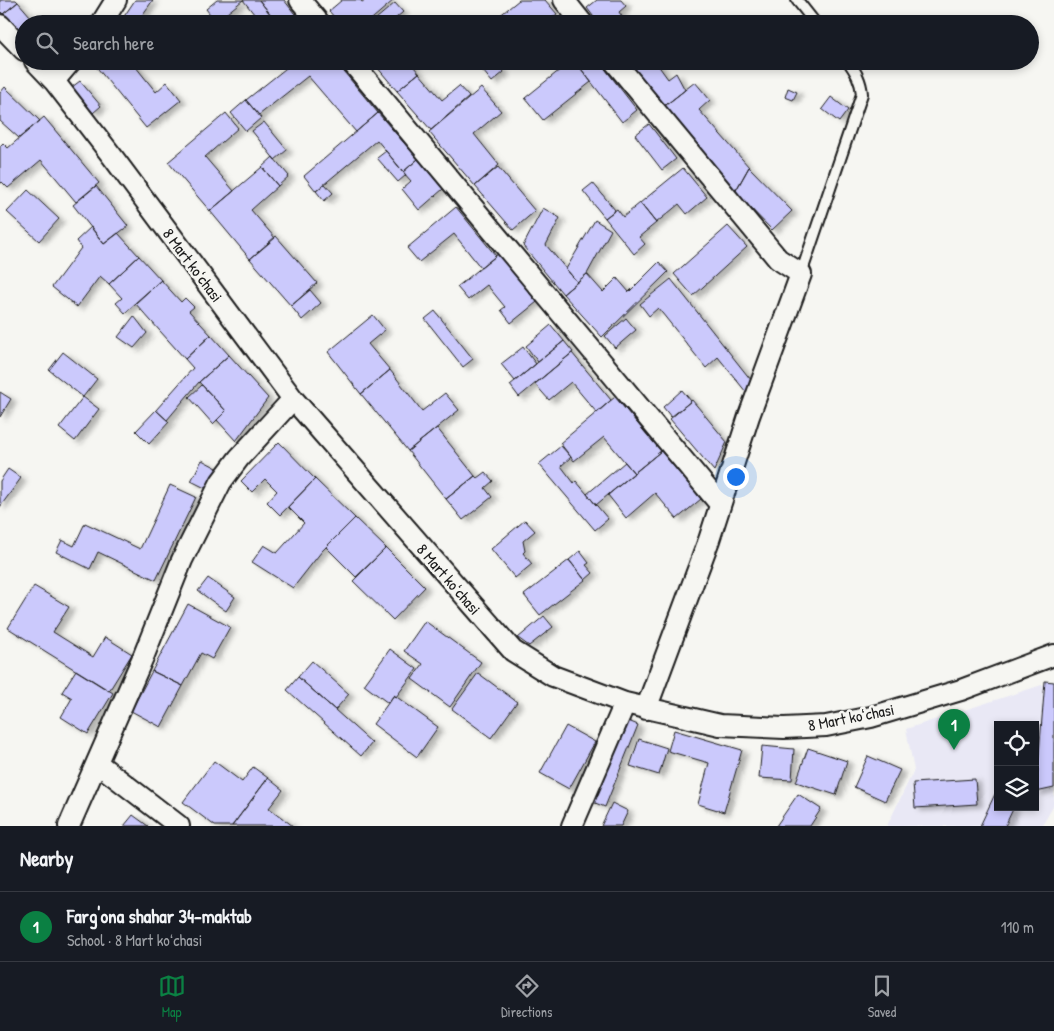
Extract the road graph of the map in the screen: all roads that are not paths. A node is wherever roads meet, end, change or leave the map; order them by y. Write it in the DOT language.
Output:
graph roads {
  1 [pos="116,0"];
  2 [pos="300,0"];
  3 [pos="564,0"];
  4 [pos="797,0"];
  5 [pos="107,15"];
  6 [pos="312,15"];
  7 [pos="576,15"];
  8 [pos="809,15"];
  9 [pos="0,24"];
  10 [pos="15,40"];
  11 [pos="44,70"];
  12 [pos="63,70"];
  13 [pos="358,70"];
  14 [pos="621,70"];
  15 [pos="854,70"];
  16 [pos="54,81"];
  17 [pos="801,274"];
  18 [pos="293,399"];
  19 [pos="720,504"];
  20 [pos="1054,655"];
  21 [pos="625,703"];
  22 [pos="646,709"];
  23 [pos="97,763"];
  24 [pos="69,826"];
  25 [pos="179,826"];
  26 [pos="572,826"];
  1 -- 5 [label="street"];
  2 -- 6 [label="street"];
  3 -- 7 [label="street"];
  4 -- 8 [label="lane"];
  9 -- 10 [label="street"];
  11 -- 16 [label="street, 8 Mart koʻchasi"];
  12 -- 16 [label="street"];
  13 -- 19 [label="street"];
  14 -- 17 [label="street"];
  15 -- 17 [label="lane"];
  16 -- 18 [label="street, 8 Mart koʻchasi"];
  17 -- 19 [label="street"];
  18 -- 21 [label="street, 8 Mart koʻchasi"];
  18 -- 23 [label="street"];
  19 -- 22 [label="street"];
  20 -- 22 [label="street, 8 Mart koʻchasi"];
  21 -- 22 [label="street, 8 Mart koʻchasi"];
  21 -- 26 [label="street"];
  23 -- 24 [label="street"];
  23 -- 25 [label="street"];
}
